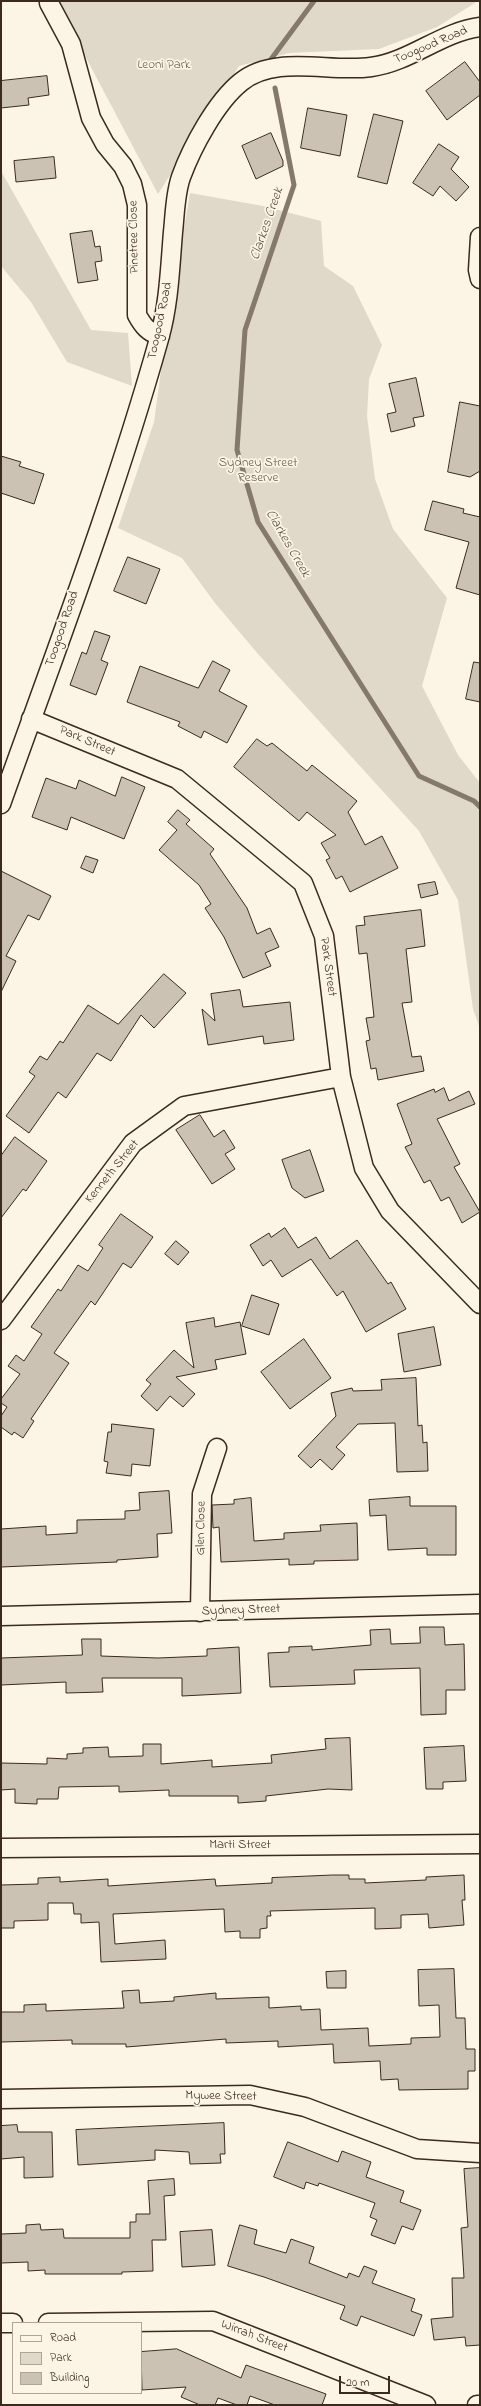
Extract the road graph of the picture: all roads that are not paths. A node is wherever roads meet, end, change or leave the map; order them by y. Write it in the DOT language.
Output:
graph roads {
  1 [pos="49,3"];
  2 [pos="480,27"];
  3 [pos="480,236"];
  4 [pos="480,279"];
  5 [pos="160,336"];
  6 [pos="31,719"];
  7 [pos="1,804"];
  8 [pos="341,1077"];
  9 [pos="480,1304"];
  10 [pos="1,1320"];
  11 [pos="217,1448"];
  12 [pos="480,1604"];
  13 [pos="200,1612"];
  14 [pos="1,1616"];
  15 [pos="480,1844"];
  16 [pos="1,1848"];
  17 [pos="1,2099"];
  18 [pos="480,2153"];
  19 [pos="130,2322"];
  20 [pos="12,2323"];
  21 [pos="1,2324"];
  22 [pos="480,2404"];
  23 [pos="426,2405"];
  24 [pos="477,2405"];
  1 -- 5 [label="street, Pinetree Close"];
  2 -- 5 [label="street, Toogood Road"];
  3 -- 4 [label="street"];
  5 -- 6 [label="street, Toogood Road"];
  6 -- 7 [label="street, Toogood Road"];
  6 -- 8 [label="street, Park Street"];
  8 -- 9 [label="street, Park Street"];
  8 -- 10 [label="street, Kenneth Street"];
  11 -- 13 [label="street, Glen Close"];
  12 -- 13 [label="street, Sydney Street"];
  13 -- 14 [label="street, Sydney Street"];
  15 -- 16 [label="street, Marti Street"];
  17 -- 18 [label="street, Mywee Street"];
  19 -- 23 [label="street, Wirrah Street"];
  20 -- 21 [label="street"];
  22 -- 24 [label="street"];
}
